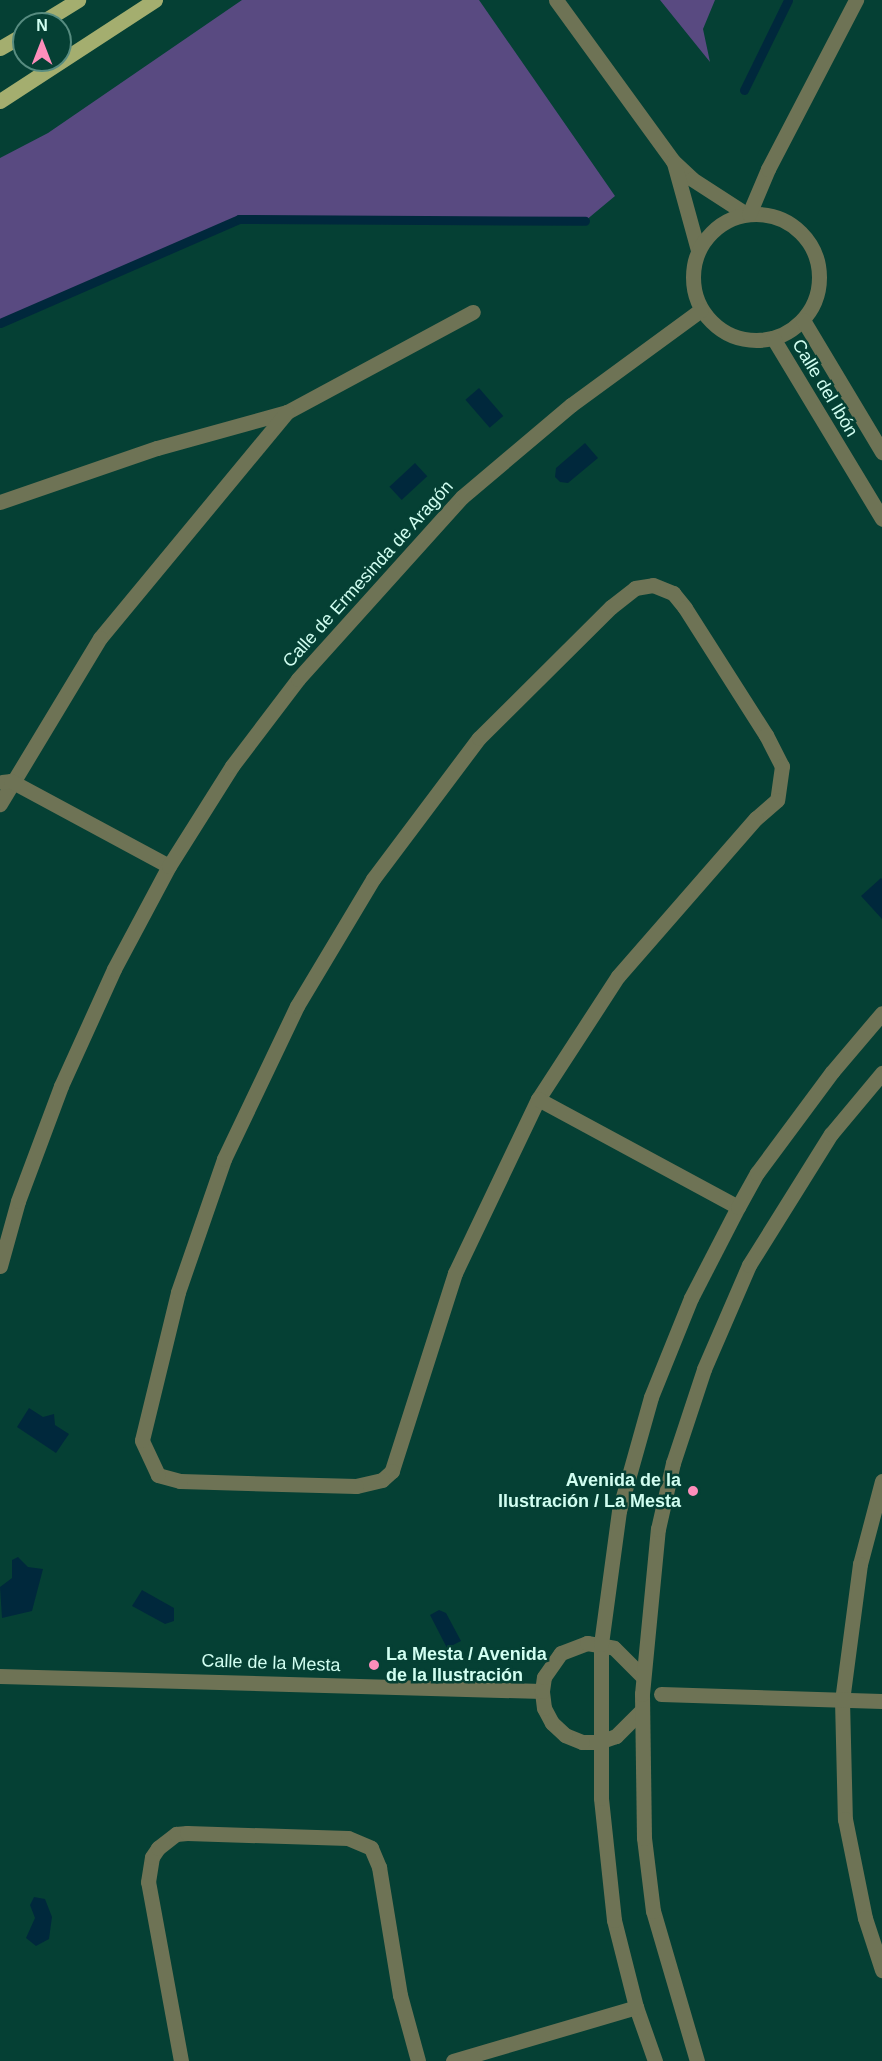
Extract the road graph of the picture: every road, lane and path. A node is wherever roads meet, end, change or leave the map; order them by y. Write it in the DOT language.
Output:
graph roads {
  1 [pos="78,0"];
  2 [pos="154,0"];
  3 [pos="556,0"];
  4 [pos="856,0"];
  5 [pos="58,12"];
  6 [pos="0,101"];
  7 [pos="673,161"];
  8 [pos="747,214"];
  9 [pos="698,250"];
  10 [pos="701,310"];
  11 [pos="473,312"];
  12 [pos="803,320"];
  13 [pos="773,338"];
  14 [pos="286,412"];
  15 [pos="882,452"];
  16 [pos="0,501"];
  17 [pos="882,519"];
  18 [pos="6,782"];
  19 [pos="0,804"];
  20 [pos="170,866"];
  21 [pos="882,1013"];
  22 [pos="882,1073"];
  23 [pos="538,1099"];
  24 [pos="738,1207"];
  25 [pos="0,1266"];
  26 [pos="882,1481"];
  27 [pos="601,1644"];
  28 [pos="0,1676"];
  29 [pos="643,1677"];
  30 [pos="542,1690"];
  31 [pos="661,1694"];
  32 [pos="842,1700"];
  33 [pos="882,1701"];
  34 [pos="642,1710"];
  35 [pos="599,1742"];
  36 [pos="882,1970"];
  37 [pos="636,2007"];
  38 [pos="180,2061"];
  39 [pos="418,2061"];
  40 [pos="453,2061"];
  41 [pos="655,2061"];
  42 [pos="697,2061"];
  1 -- 5 [label="main road"];
  2 -- 6 [label="main road"];
  3 -- 7 [label="street"];
  4 -- 8 [label="street"];
  7 -- 8 [label="street"];
  7 -- 9 [label="street"];
  8 -- 9 [label="street"];
  8 -- 12 [label="street"];
  9 -- 10 [label="street"];
  10 -- 13 [label="street"];
  10 -- 20 [label="street, Calle de Ermesinda de Aragón"];
  11 -- 14 [label="street"];
  12 -- 13 [label="street"];
  12 -- 15 [label="street, Calle del Ibón"];
  13 -- 17 [label="street, Calle del Ibón"];
  14 -- 16 [label="street"];
  14 -- 18 [label="street"];
  18 -- 19 [label="street"];
  18 -- 20 [label="street"];
  20 -- 25 [label="street, Calle de Ermesinda de Aragón"];
  21 -- 24 [label="street"];
  22 -- 29 [label="street"];
  23 -- 23 [label="street"];
  23 -- 24 [label="street"];
  24 -- 27 [label="street"];
  26 -- 32 [label="street"];
  27 -- 29 [label="street"];
  27 -- 30 [label="street"];
  27 -- 35 [label="street"];
  28 -- 30 [label="street, Calle de la Mesta"];
  29 -- 34 [label="street"];
  30 -- 35 [label="street"];
  31 -- 32 [label="street"];
  32 -- 33 [label="street"];
  32 -- 36 [label="street"];
  34 -- 35 [label="street"];
  34 -- 42 [label="street"];
  35 -- 37 [label="street"];
  37 -- 40 [label="street"];
  37 -- 41 [label="street"];
  38 -- 39 [label="street"];
}
